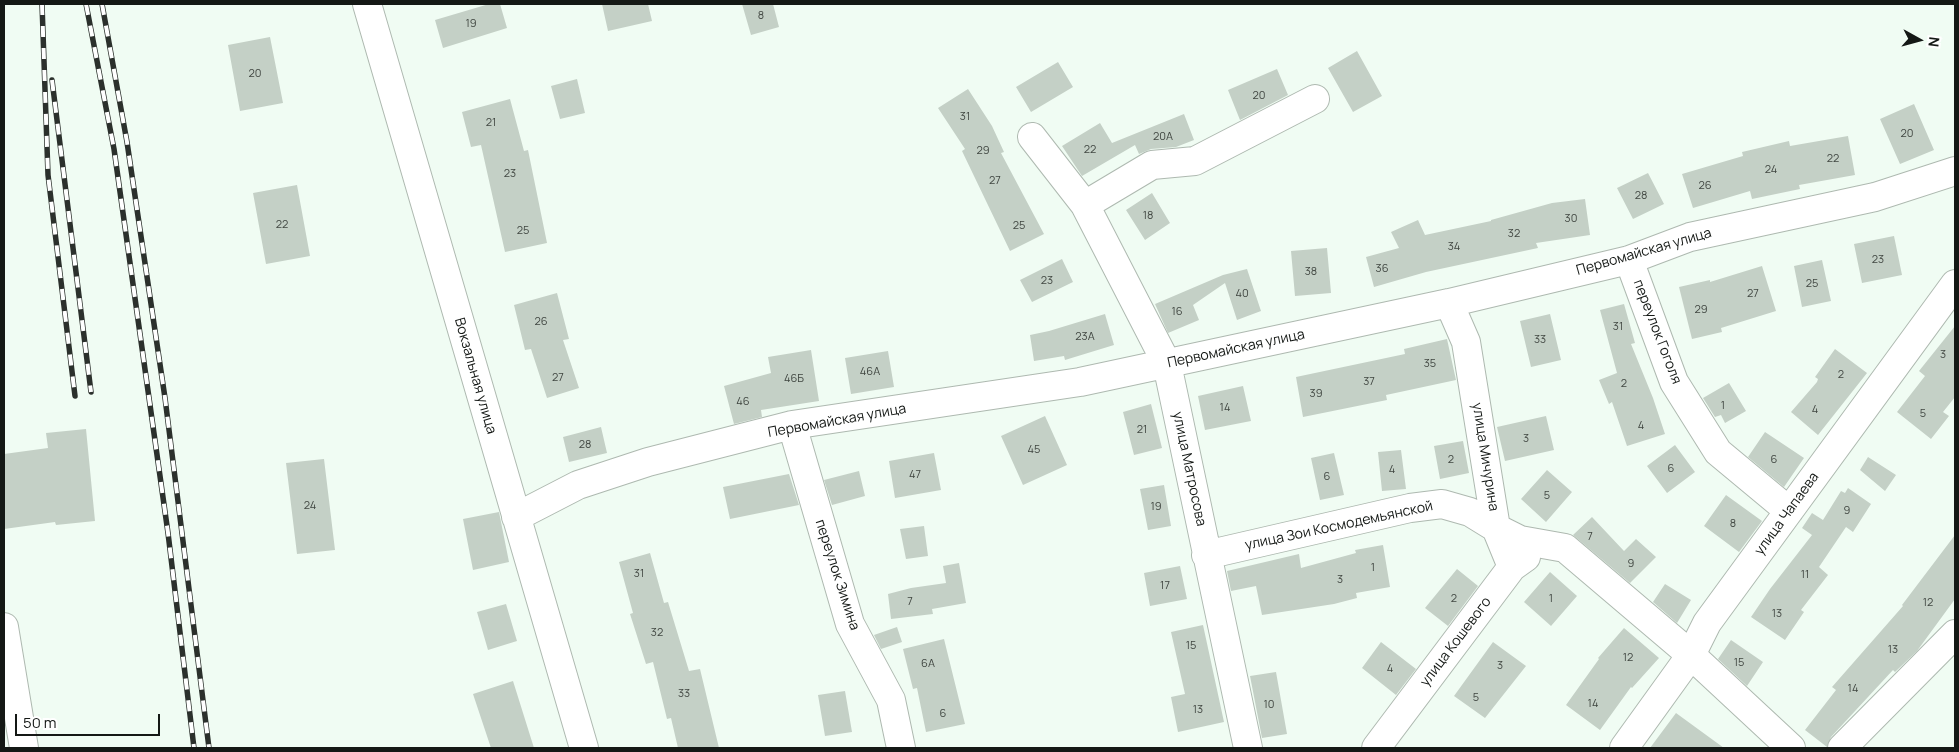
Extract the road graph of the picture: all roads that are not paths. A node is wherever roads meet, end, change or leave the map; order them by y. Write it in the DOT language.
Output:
graph roads {
  1 [pos="367,4"];
  2 [pos="1314,100"];
  3 [pos="1032,136"];
  4 [pos="1955,171"];
  5 [pos="1085,206"];
  6 [pos="1629,260"];
  7 [pos="1955,284"];
  8 [pos="1449,303"];
  9 [pos="1167,364"];
  10 [pos="792,425"];
  11 [pos="1789,511"];
  12 [pos="516,517"];
  13 [pos="1496,528"];
  14 [pos="1542,543"];
  15 [pos="1206,555"];
  16 [pos="1512,567"];
  17 [pos="4,627"];
  18 [pos="1955,634"];
  19 [pos="1691,655"];
  20 [pos="24,748"];
  21 [pos="584,748"];
  22 [pos="901,748"];
  23 [pos="1248,748"];
  24 [pos="1376,748"];
  25 [pos="1624,748"];
  26 [pos="1791,748"];
  27 [pos="1842,748"];
  1 -- 12 [label="street, Вокзальная улица"];
  2 -- 5 [label="street"];
  3 -- 5 [label="street, улица Матросова"];
  4 -- 6 [label="street, Первомайская улица"];
  5 -- 9 [label="street, улица Матросова"];
  6 -- 8 [label="street, Первомайская улица"];
  6 -- 11 [label="street, переулок Гоголя"];
  7 -- 11 [label="street, улица Чапаева"];
  8 -- 9 [label="street, Первомайская улица"];
  8 -- 13 [label="street, улица Мичурина"];
  9 -- 10 [label="street, Первомайская улица"];
  9 -- 15 [label="street, улица Матросова"];
  10 -- 12 [label="street, Первомайская улица"];
  10 -- 22 [label="street, переулок Зимина"];
  11 -- 19 [label="street, улица Чапаева"];
  12 -- 21 [label="street, Вокзальная улица"];
  13 -- 14 [label="street, улица Мичурина"];
  13 -- 15 [label="street, улица Зои Космодемьянской"];
  13 -- 16 [label="street"];
  14 -- 16 [label="street, улица Кошевого"];
  14 -- 19 [label="street, улица Мичурина"];
  15 -- 23 [label="street, улица Матросова"];
  16 -- 24 [label="street, улица Кошевого"];
  17 -- 20 [label="street"];
  18 -- 27 [label="street"];
  19 -- 25 [label="street, улица Чапаева"];
  19 -- 26 [label="street, улица Мичурина"];
}
